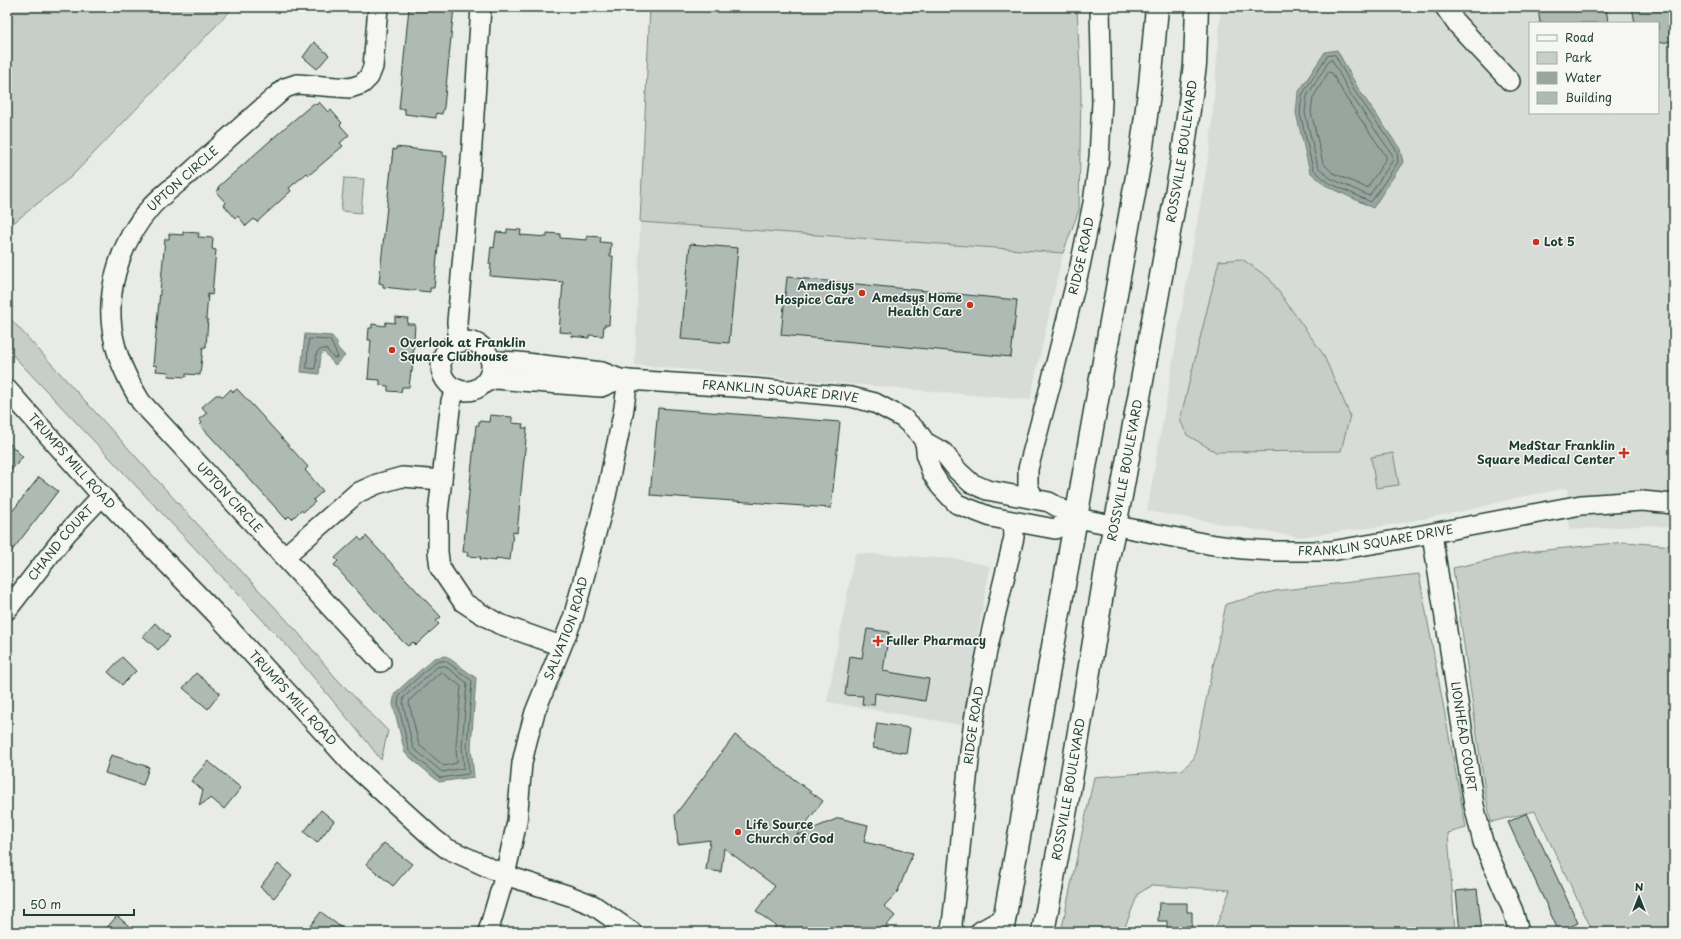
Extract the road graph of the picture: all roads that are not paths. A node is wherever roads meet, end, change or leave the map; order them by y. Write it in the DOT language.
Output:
graph roads {
  1 [pos="378,7"];
  2 [pos="481,7"];
  3 [pos="1100,7"];
  4 [pos="1157,7"];
  5 [pos="1197,7"];
  6 [pos="1445,7"];
  7 [pos="1510,81"];
  8 [pos="461,342"];
  9 [pos="490,359"];
  10 [pos="624,380"];
  11 [pos="486,382"];
  12 [pos="7,389"];
  13 [pos="457,389"];
  14 [pos="925,442"];
  15 [pos="442,480"];
  16 [pos="102,496"];
  17 [pos="1034,499"];
  18 [pos="1674,504"];
  19 [pos="1077,518"];
  20 [pos="1013,522"];
  21 [pos="1115,526"];
  22 [pos="1432,534"];
  23 [pos="284,556"];
  24 [pos="7,610"];
  25 [pos="560,646"];
  26 [pos="381,662"];
  27 [pos="505,875"];
  28 [pos="1003,926"];
  29 [pos="623,930"];
  30 [pos="488,932"];
  31 [pos="952,932"];
  32 [pos="982,932"];
  33 [pos="1043,932"];
  34 [pos="1519,932"];
  1 -- 23 [label="street, UPTON CIRCLE"];
  2 -- 8 [label="street"];
  3 -- 17 [label="street, RIDGE ROAD"];
  4 -- 19 [label="main road"];
  5 -- 21 [label="main road, ROSSVILLE BOULEVARD"];
  6 -- 7 [label="street"];
  8 -- 9 [label="street"];
  8 -- 13 [label="street"];
  9 -- 10 [label="street, FRANKLIN SQUARE DRIVE"];
  9 -- 11 [label="street"];
  10 -- 11 [label="street, FRANKLIN SQUARE DRIVE"];
  10 -- 14 [label="street, FRANKLIN SQUARE DRIVE"];
  10 -- 25 [label="street, SALVATION ROAD"];
  11 -- 13 [label="street"];
  12 -- 16 [label="street, TRUMPS MILL ROAD"];
  13 -- 15 [label="street"];
  14 -- 17 [label="street, FRANKLIN SQUARE DRIVE"];
  14 -- 20 [label="street"];
  15 -- 23 [label="street"];
  15 -- 25 [label="street"];
  16 -- 24 [label="street, CHAND COURT"];
  16 -- 27 [label="street, TRUMPS MILL ROAD"];
  17 -- 19 [label="street, FRANKLIN SQUARE DRIVE"];
  18 -- 22 [label="street, FRANKLIN SQUARE DRIVE"];
  19 -- 20 [label="street"];
  19 -- 21 [label="street, FRANKLIN SQUARE DRIVE"];
  19 -- 28 [label="main road"];
  20 -- 31 [label="street, RIDGE ROAD"];
  21 -- 22 [label="street, FRANKLIN SQUARE DRIVE"];
  21 -- 33 [label="main road, ROSSVILLE BOULEVARD"];
  22 -- 34 [label="street, LIONHEAD COURT"];
  23 -- 26 [label="street, UPTON CIRCLE"];
  25 -- 27 [label="street, SALVATION ROAD"];
  27 -- 29 [label="street, TRUMPS MILL ROAD"];
  27 -- 30 [label="street, SALVATION ROAD"];
  28 -- 32 [label="main road"];
}
